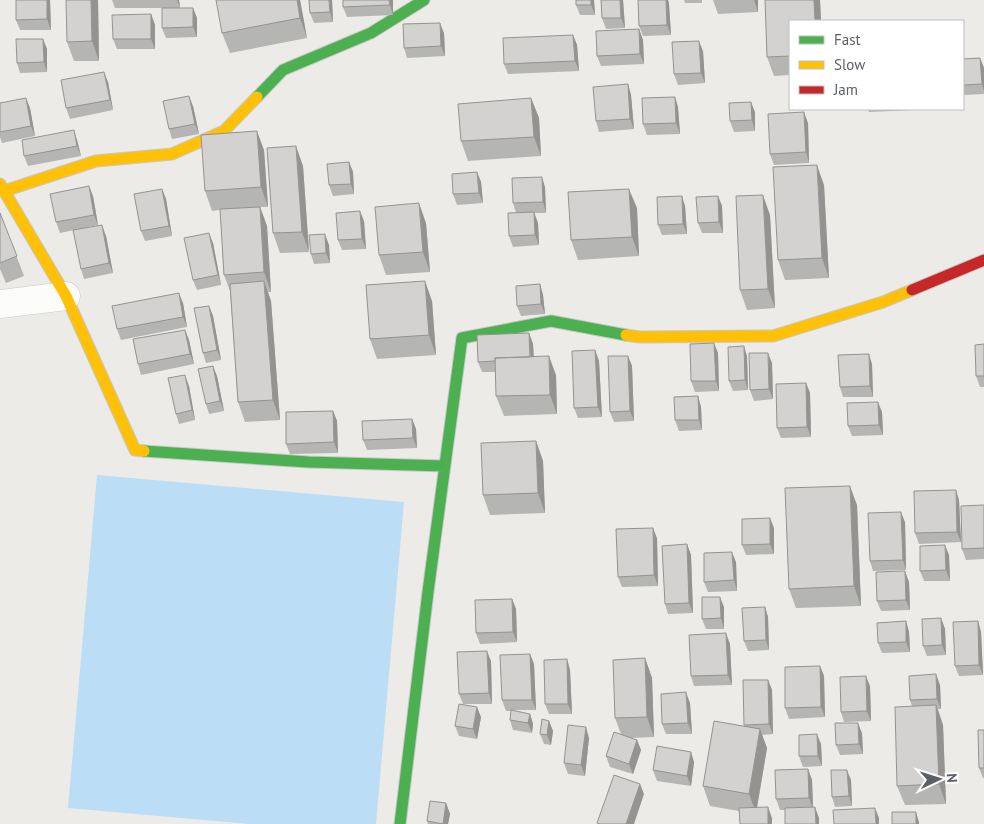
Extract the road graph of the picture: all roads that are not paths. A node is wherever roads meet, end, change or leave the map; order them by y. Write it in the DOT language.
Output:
graph roads {
  1 [pos="424,0"];
  2 [pos="2,187"];
  3 [pos="984,260"];
  4 [pos="66,296"];
  5 [pos="0,304"];
  6 [pos="445,466"];
  7 [pos="400,824"];
  1 -- 2 [label="street"];
  2 -- 4 [label="street"];
  3 -- 6 [label="street"];
  4 -- 5 [label="street"];
  4 -- 6 [label="street"];
  6 -- 7 [label="street"];
}
